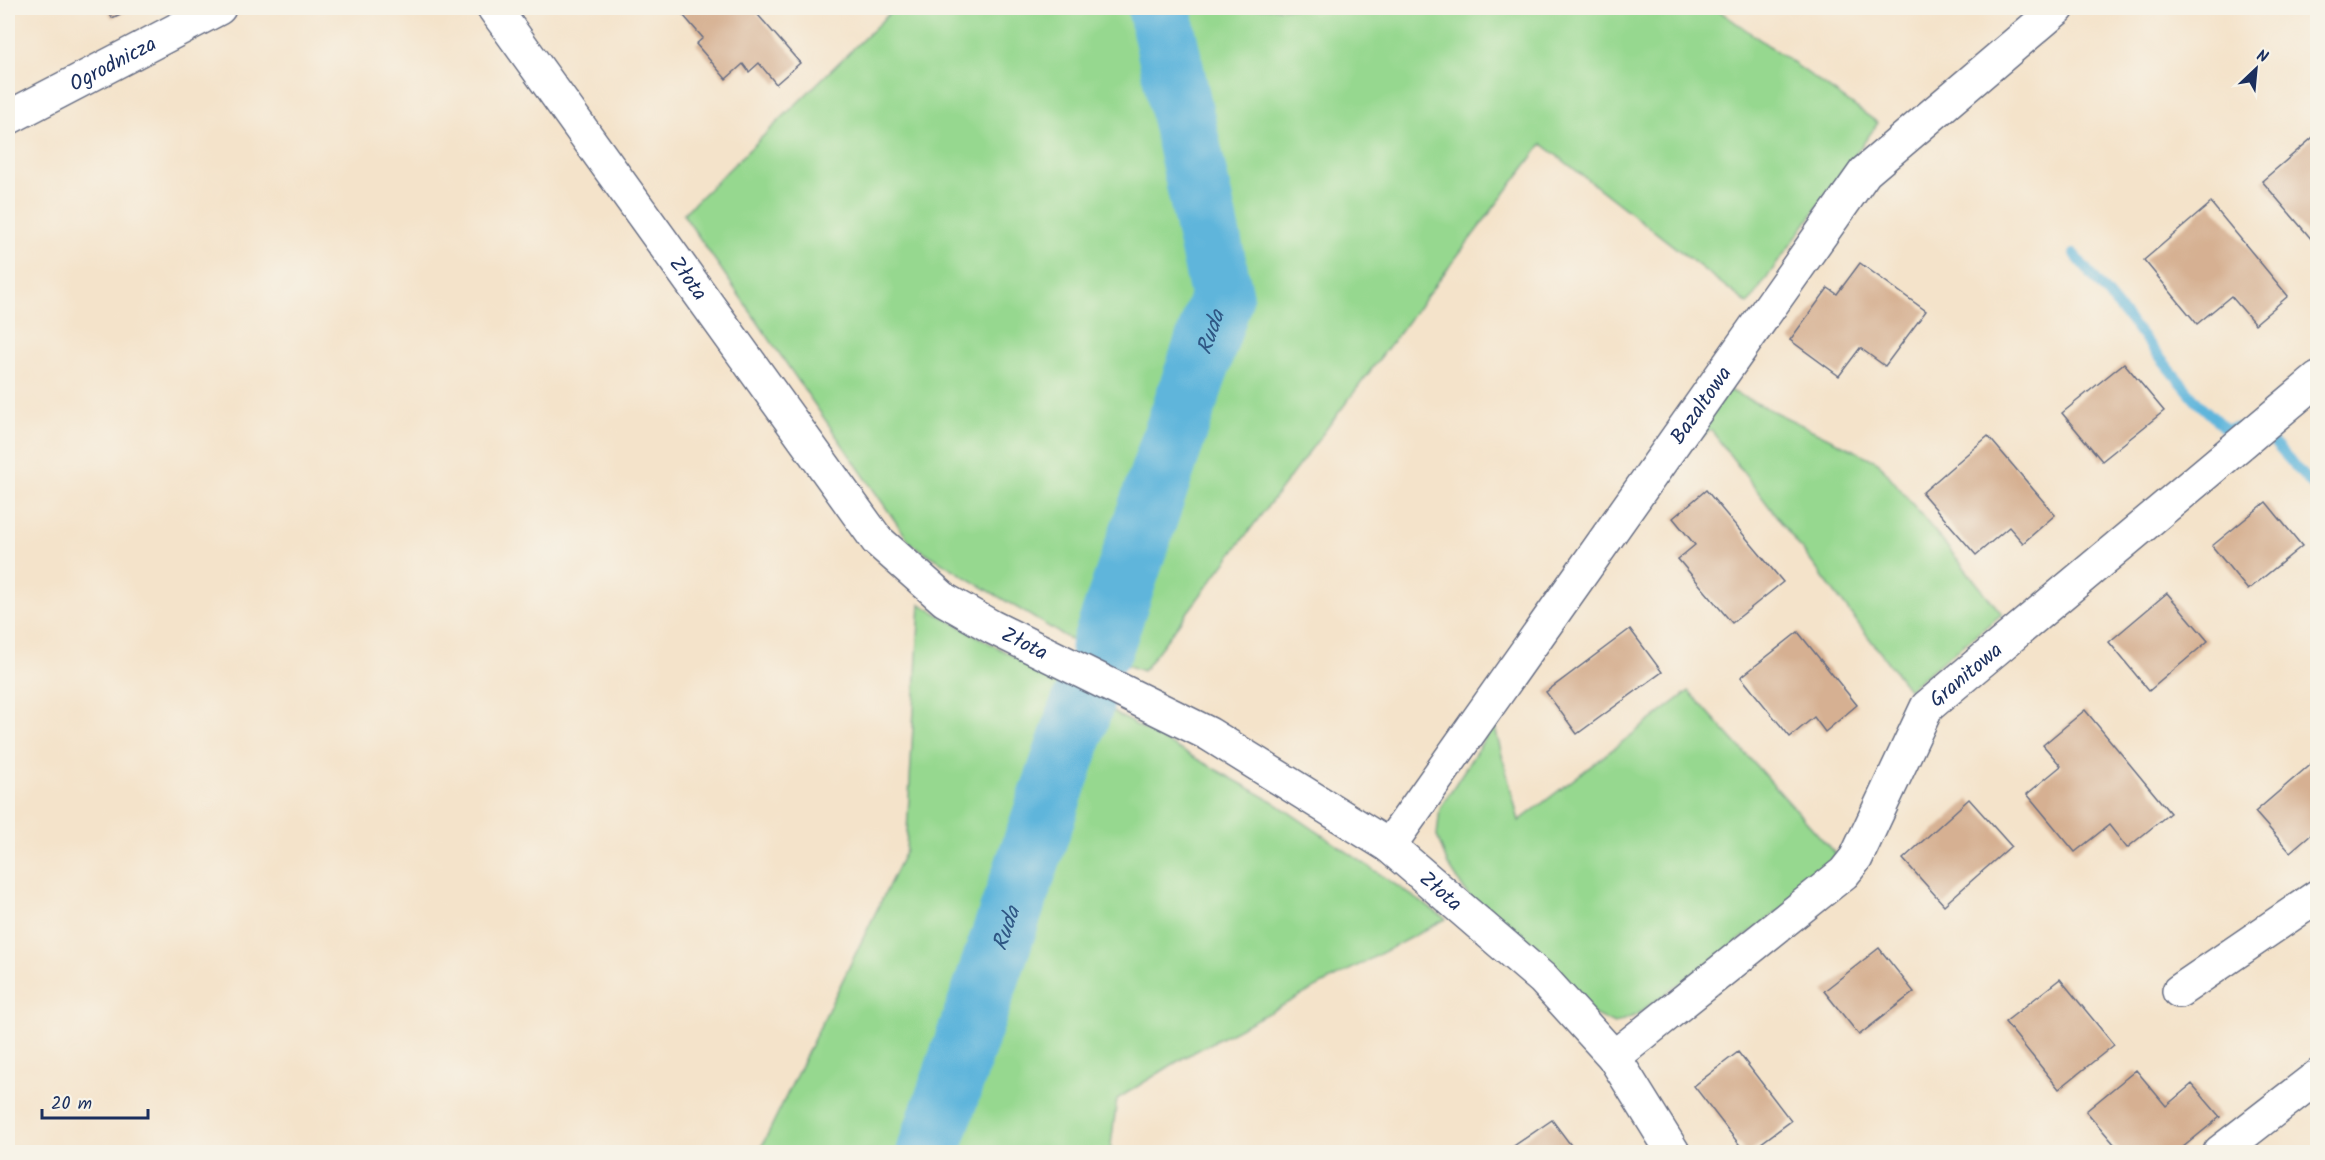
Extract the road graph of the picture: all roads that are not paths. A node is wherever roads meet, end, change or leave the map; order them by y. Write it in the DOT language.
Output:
graph roads {
  1 [pos="219,8"];
  2 [pos="494,8"];
  3 [pos="2058,8"];
  4 [pos="8,118"];
  5 [pos="2318,379"];
  6 [pos="1389,846"];
  7 [pos="2318,896"];
  8 [pos="2179,991"];
  9 [pos="1614,1057"];
  10 [pos="2318,1076"];
  11 [pos="1673,1152"];
  12 [pos="2220,1152"];
  1 -- 4 [label="street, Ogrodnicza"];
  2 -- 6 [label="street, Złota"];
  3 -- 6 [label="street, Bazaltowa"];
  5 -- 9 [label="street, Granitowa"];
  6 -- 9 [label="street, Złota"];
  7 -- 8 [label="street"];
  9 -- 11 [label="street, Złota"];
  10 -- 12 [label="street"];
}
